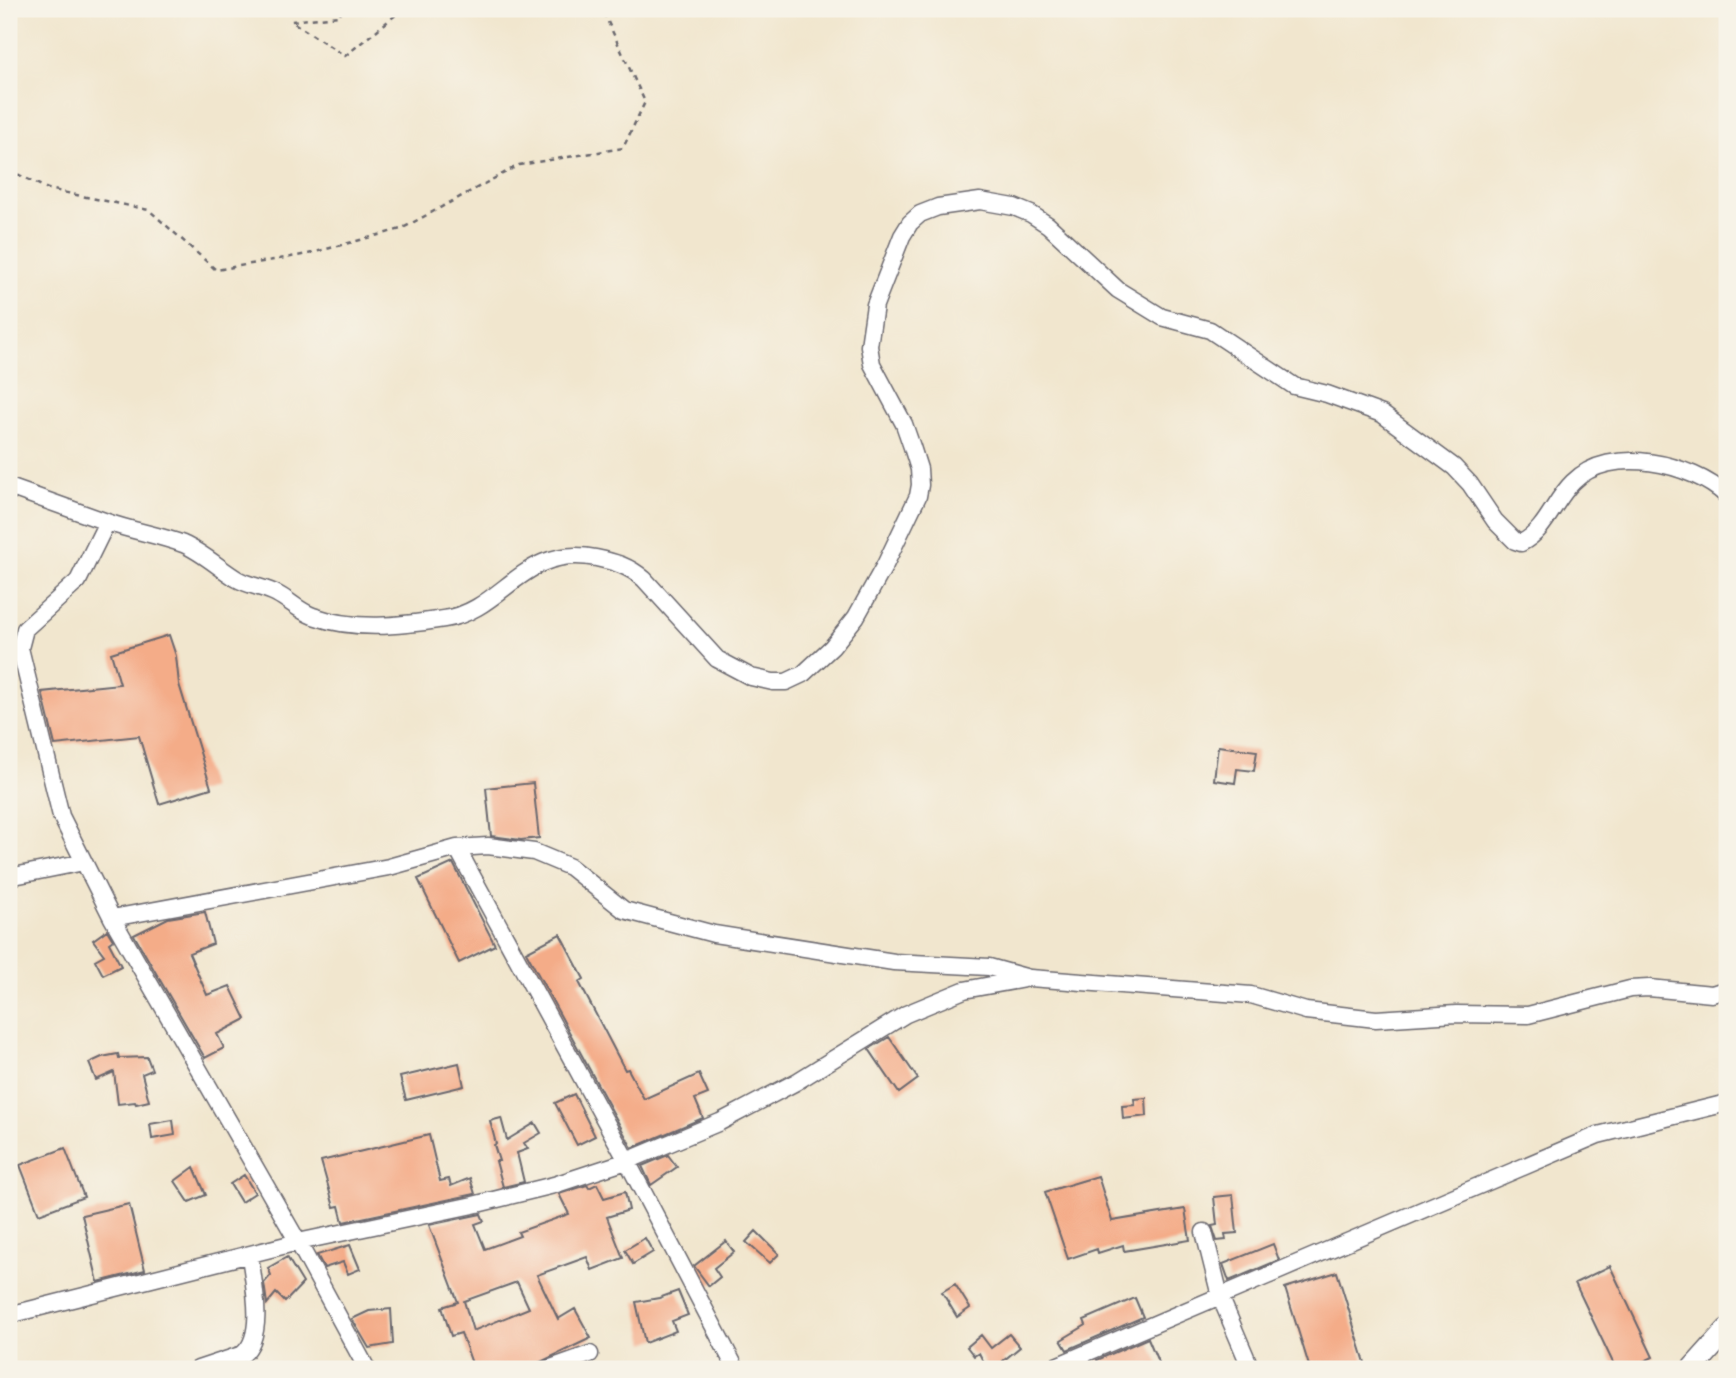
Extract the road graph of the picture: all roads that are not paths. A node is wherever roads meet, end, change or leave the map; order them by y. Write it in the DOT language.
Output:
graph roads {
  1 [pos="9,488"];
  2 [pos="1727,496"];
  3 [pos="107,523"];
  4 [pos="457,848"];
  5 [pos="84,862"];
  6 [pos="9,877"];
  7 [pos="112,918"];
  8 [pos="1030,978"];
  9 [pos="1727,989"];
  10 [pos="1727,1103"];
  11 [pos="627,1161"];
  12 [pos="1204,1232"];
  13 [pos="298,1242"];
  14 [pos="250,1255"];
  15 [pos="1220,1296"];
  16 [pos="9,1315"];
  17 [pos="1726,1332"];
  18 [pos="590,1354"];
  19 [pos="200,1369"];
  20 [pos="367,1369"];
  21 [pos="548,1369"];
  22 [pos="737,1369"];
  23 [pos="1049,1369"];
  24 [pos="1251,1369"];
  25 [pos="1692,1369"];
  1 -- 3 [label="street"];
  2 -- 3 [label="street"];
  3 -- 5 [label="street"];
  4 -- 7 [label="street"];
  4 -- 8 [label="street"];
  4 -- 11 [label="street"];
  5 -- 6 [label="street"];
  5 -- 7 [label="street"];
  7 -- 13 [label="street"];
  8 -- 9 [label="street"];
  8 -- 11 [label="street"];
  10 -- 15 [label="street"];
  11 -- 13 [label="street"];
  11 -- 22 [label="street"];
  12 -- 15 [label="street"];
  13 -- 14 [label="street"];
  13 -- 20 [label="street"];
  14 -- 16 [label="street"];
  14 -- 19 [label="street"];
  15 -- 23 [label="street"];
  15 -- 24 [label="street"];
  17 -- 25 [label="street"];
  18 -- 21 [label="street"];
}
